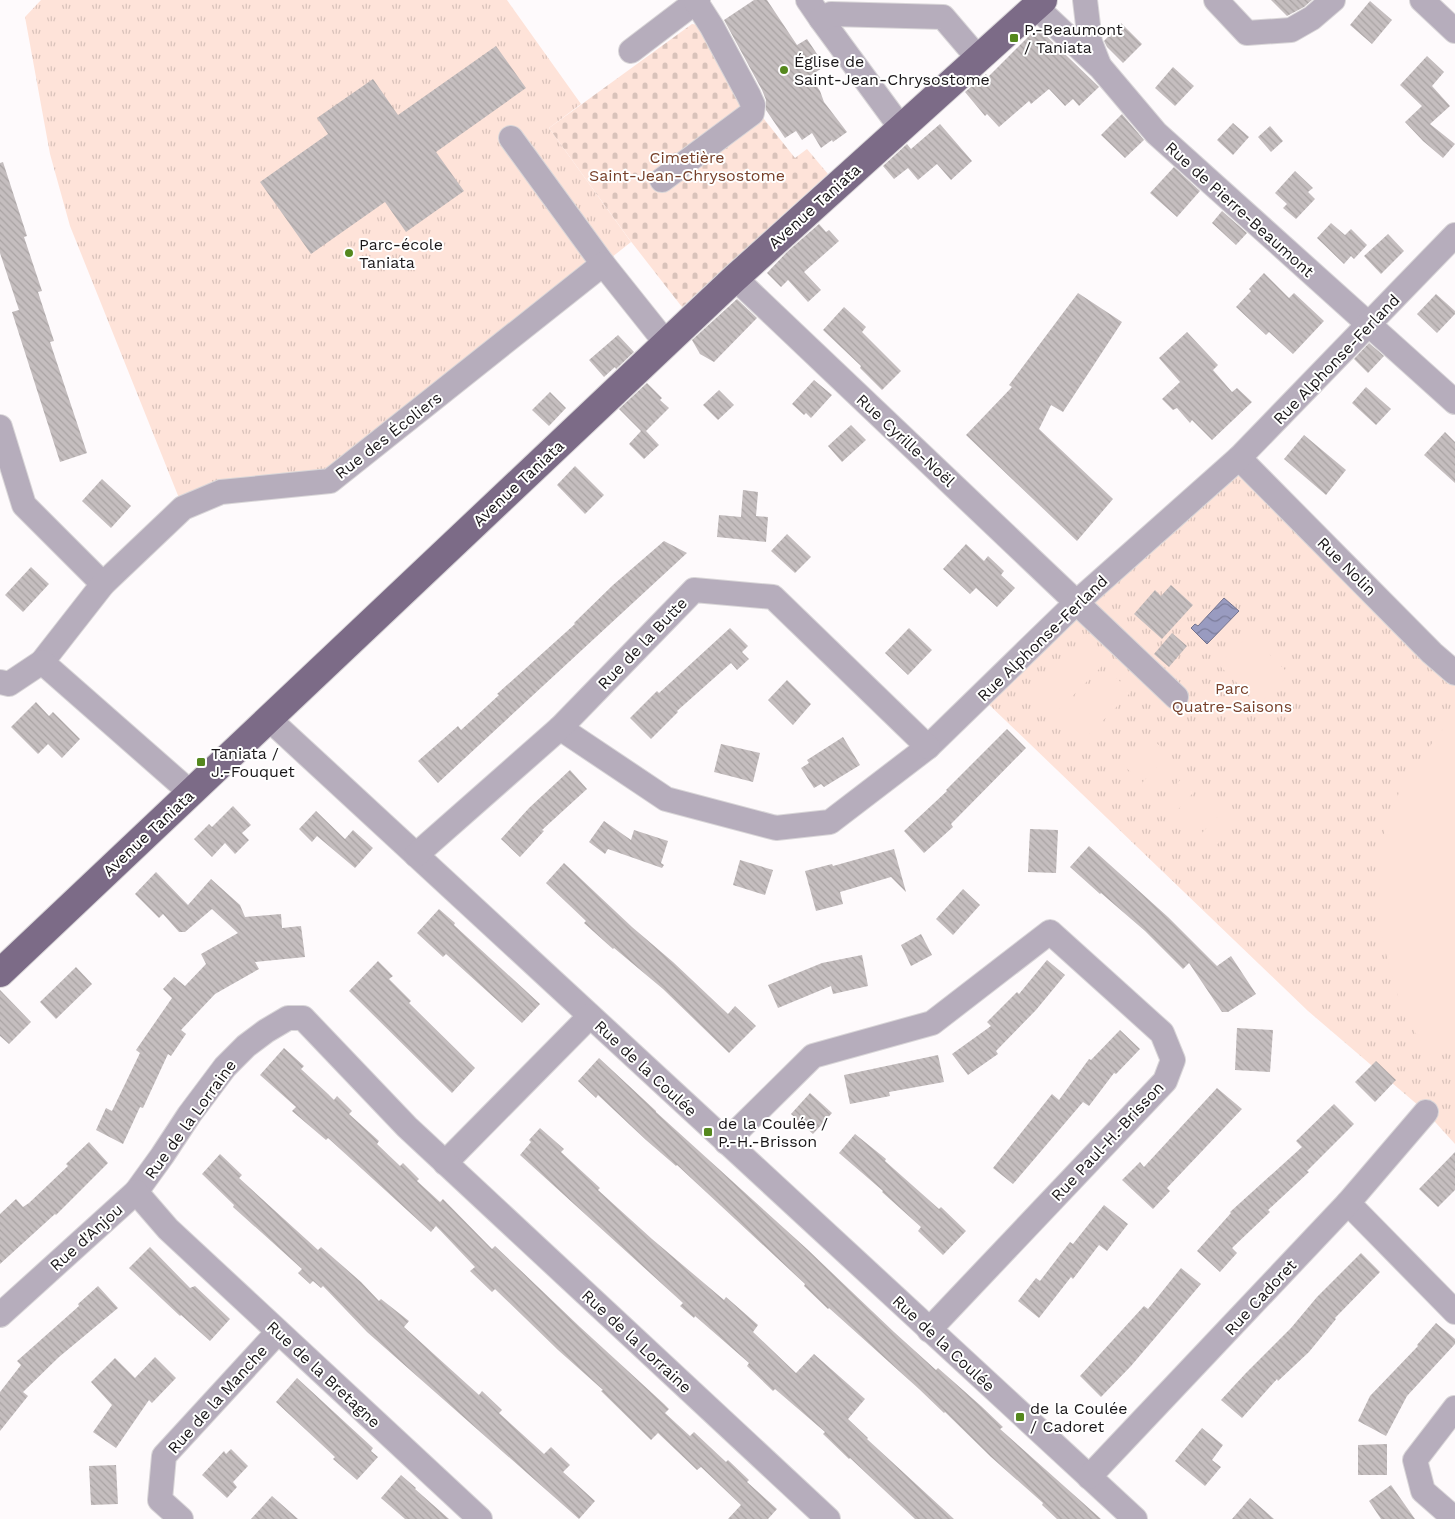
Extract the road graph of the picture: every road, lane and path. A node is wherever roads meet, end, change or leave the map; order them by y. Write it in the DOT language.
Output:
graph roads {
  1 [pos="1085,0"];
  2 [pos="1216,0"];
  3 [pos="1333,0"];
  4 [pos="1422,0"];
  5 [pos="697,1"];
  6 [pos="1036,2"];
  7 [pos="815,10"];
  8 [pos="1455,31"];
  9 [pos="631,52"];
  10 [pos="978,58"];
  11 [pos="1101,68"];
  12 [pos="901,128"];
  13 [pos="511,138"];
  14 [pos="662,180"];
  15 [pos="1455,235"];
  16 [pos="603,264"];
  17 [pos="735,278"];
  18 [pos="1368,325"];
  19 [pos="666,343"];
  20 [pos="1455,402"];
  21 [pos="0,427"];
  22 [pos="1240,458"];
  23 [pos="103,584"];
  24 [pos="1077,602"];
  25 [pos="42,662"];
  26 [pos="1455,673"];
  27 [pos="0,682"];
  28 [pos="1176,696"];
  29 [pos="268,719"];
  30 [pos="560,728"];
  31 [pos="928,747"];
  32 [pos="191,792"];
  33 [pos="416,855"];
  34 [pos="0,973"];
  35 [pos="590,1016"];
  36 [pos="1426,1112"];
  37 [pos="726,1142"];
  38 [pos="445,1163"];
  39 [pos="136,1192"];
  40 [pos="1348,1203"];
  41 [pos="168,1229"];
  42 [pos="1455,1312"];
  43 [pos="0,1314"];
  44 [pos="929,1330"];
  45 [pos="278,1332"];
  46 [pos="1455,1408"];
  47 [pos="1090,1477"];
  48 [pos="180,1519"];
  49 [pos="480,1519"];
  50 [pos="828,1519"];
  51 [pos="1135,1519"];
  52 [pos="1455,1519"];
  1 -- 11 [label="street"];
  2 -- 3 [label="street"];
  4 -- 8 [label="street"];
  5 -- 9 [label="street"];
  5 -- 14 [label="street"];
  6 -- 10 [label="main road, Avenue Taniata"];
  6 -- 11 [label="street, Rue de Pierre-Beaumont"];
  7 -- 10 [label="street"];
  7 -- 12 [label="street"];
  10 -- 12 [label="main road, Avenue Taniata"];
  11 -- 18 [label="street, Rue de Pierre-Beaumont"];
  12 -- 17 [label="main road, Avenue Taniata"];
  13 -- 16 [label="street"];
  15 -- 18 [label="street, Rue Alphonse-Ferland"];
  16 -- 19 [label="street"];
  16 -- 23 [label="street, Rue des Écoliers"];
  17 -- 19 [label="main road, Avenue Taniata"];
  17 -- 24 [label="street, Rue Cyrille-Noël"];
  18 -- 20 [label="street, Rue de Pierre-Beaumont"];
  18 -- 22 [label="street, Rue Alphonse-Ferland"];
  19 -- 29 [label="main road, Avenue Taniata"];
  21 -- 23 [label="street"];
  22 -- 24 [label="street, Rue Alphonse-Ferland"];
  22 -- 26 [label="street, Rue Nolin"];
  23 -- 25 [label="street, Rue des Écoliers"];
  24 -- 28 [label="street, Rue Cyrille-Noël"];
  24 -- 31 [label="street, Rue Alphonse-Ferland"];
  25 -- 27 [label="street, Rue des Écoliers"];
  25 -- 32 [label="street"];
  29 -- 32 [label="main road, Avenue Taniata"];
  29 -- 33 [label="street, Rue de la Coulée"];
  30 -- 31 [label="street, Rue Alphonse-Ferland"];
  30 -- 31 [label="street, Rue de la Butte"];
  30 -- 33 [label="street, Rue de la Butte"];
  32 -- 34 [label="main road, Avenue Taniata"];
  33 -- 35 [label="street, Rue de la Coulée"];
  35 -- 37 [label="street, Rue de la Coulée"];
  35 -- 38 [label="street"];
  36 -- 40 [label="street, Rue Cadoret"];
  37 -- 44 [label="street, Rue de la Coulée"];
  37 -- 44 [label="street, Rue Paul-H.-Brisson"];
  38 -- 39 [label="street, Rue de la Lorraine"];
  38 -- 50 [label="street, Rue de la Lorraine"];
  39 -- 41 [label="street, Rue d'Anjou"];
  39 -- 43 [label="street, Rue d'Anjou"];
  40 -- 42 [label="street"];
  40 -- 47 [label="street, Rue Cadoret"];
  41 -- 45 [label="street, Rue de la Bretagne"];
  44 -- 47 [label="street, Rue de la Coulée"];
  45 -- 48 [label="street, Rue de la Manche"];
  45 -- 49 [label="street, Rue de la Bretagne"];
  46 -- 52 [label="street"];
  47 -- 51 [label="street, Rue de la Coulée"];
}
